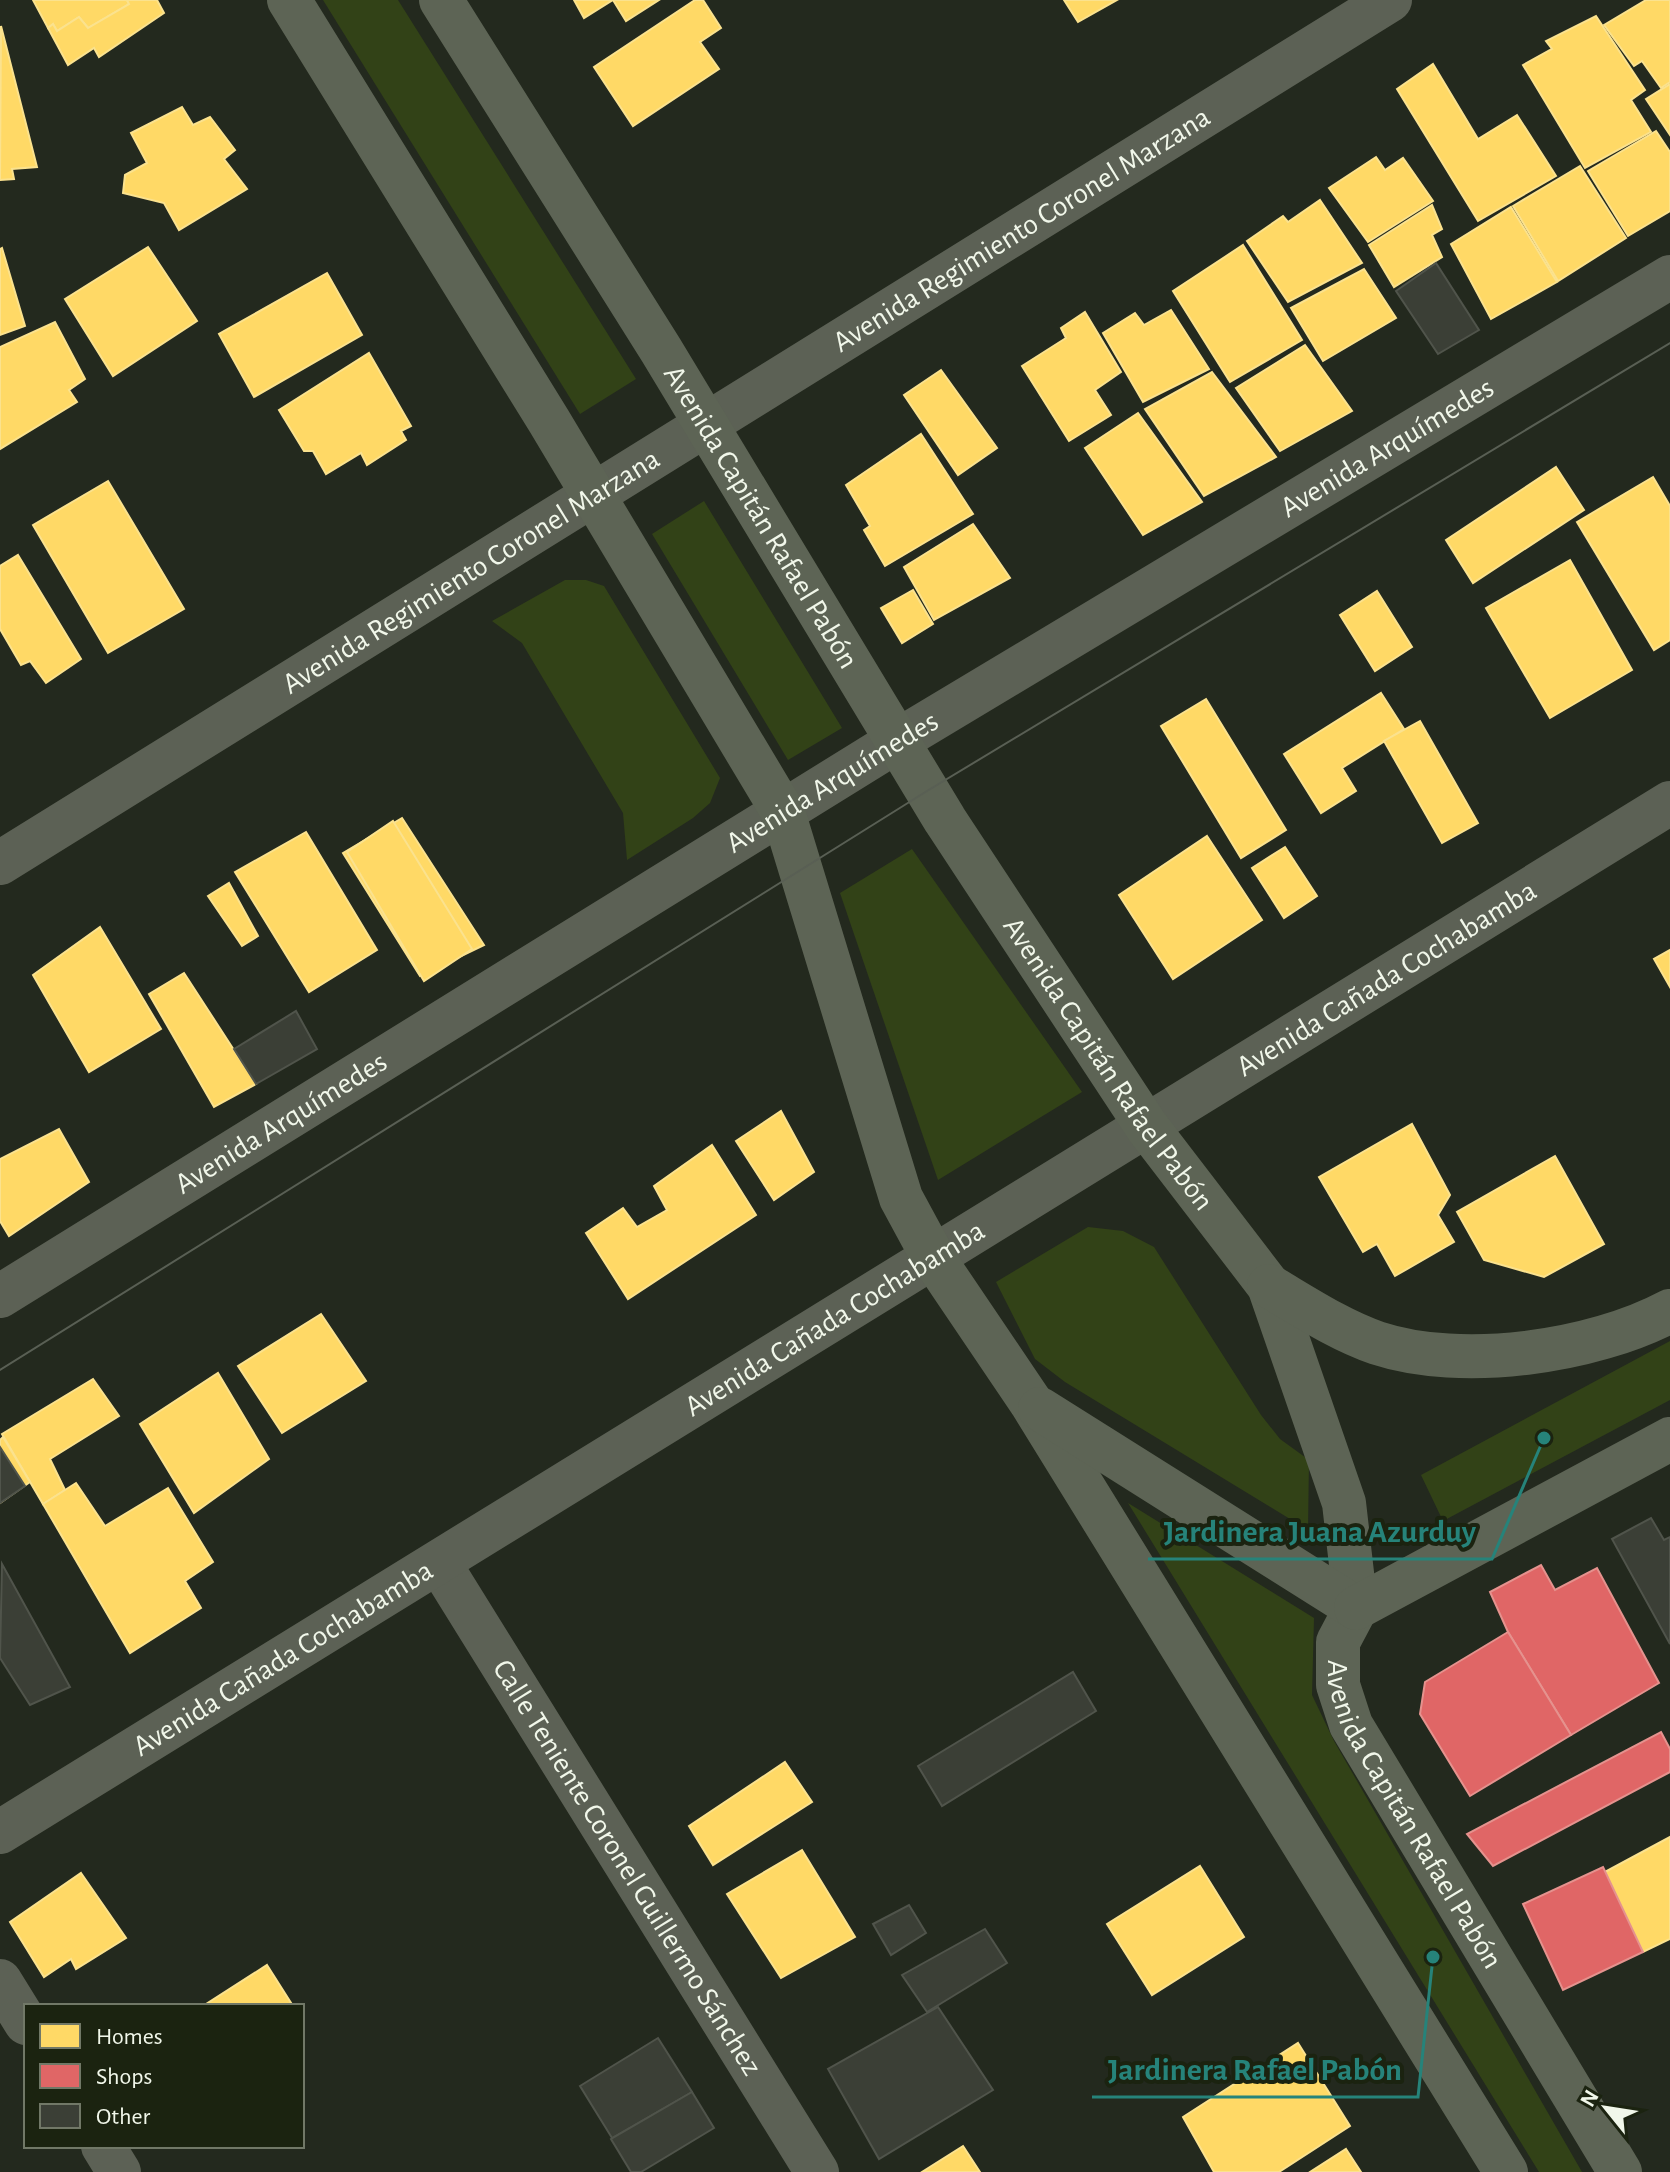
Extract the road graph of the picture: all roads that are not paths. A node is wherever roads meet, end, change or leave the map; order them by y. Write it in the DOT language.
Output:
graph roads {
  1 [pos="289,0"];
  2 [pos="441,0"];
  3 [pos="1390,0"];
  4 [pos="1670,277"];
  5 [pos="704,426"];
  6 [pos="594,495"];
  7 [pos="897,741"];
  8 [pos="1670,803"];
  9 [pos="783,812"];
  10 [pos="0,863"];
  11 [pos="1147,1127"];
  12 [pos="934,1259"];
  13 [pos="1269,1286"];
  14 [pos="0,1296"];
  15 [pos="1670,1311"];
  16 [pos="1032,1404"];
  17 [pos="1670,1439"];
  18 [pos="439,1563"];
  19 [pos="1356,1608"];
  20 [pos="0,1832"];
  21 [pos="0,1981"];
  22 [pos="24,2020"];
  23 [pos="104,2148"];
  24 [pos="119,2172"];
  25 [pos="817,2172"];
  26 [pos="1506,2172"];
  27 [pos="1620,2172"];
  1 -- 6 [label="main road"];
  2 -- 5 [label="main road, Avenida Capitán Rafael Pabón"];
  3 -- 5 [label="street, Avenida Regimiento Coronel Marzana"];
  4 -- 7 [label="street, Avenida Arquímedes"];
  5 -- 6 [label="street, Avenida Regimiento Coronel Marzana"];
  5 -- 7 [label="main road, Avenida Capitán Rafael Pabón"];
  6 -- 9 [label="main road"];
  6 -- 10 [label="street, Avenida Regimiento Coronel Marzana"];
  7 -- 9 [label="street, Avenida Arquímedes"];
  7 -- 11 [label="main road, Avenida Capitán Rafael Pabón"];
  8 -- 11 [label="street, Avenida Cañada Cochabamba"];
  9 -- 12 [label="main road"];
  9 -- 14 [label="street, Avenida Arquímedes"];
  11 -- 12 [label="street, Avenida Cañada Cochabamba"];
  11 -- 13 [label="main road, Avenida Capitán Rafael Pabón"];
  12 -- 16 [label="main road"];
  12 -- 18 [label="street, Avenida Cañada Cochabamba"];
  13 -- 15 [label="main road"];
  13 -- 19 [label="main road, Avenida Capitán Rafael Pabón"];
  16 -- 19 [label="main road"];
  16 -- 26 [label="main road"];
  17 -- 19 [label="main road"];
  18 -- 20 [label="street, Avenida Cañada Cochabamba"];
  18 -- 25 [label="street, Calle Teniente Coronel Guillermo Sánchez"];
  19 -- 27 [label="main road, Avenida Capitán Rafael Pabón"];
  21 -- 22 [label="street"];
  23 -- 24 [label="street"];
}
